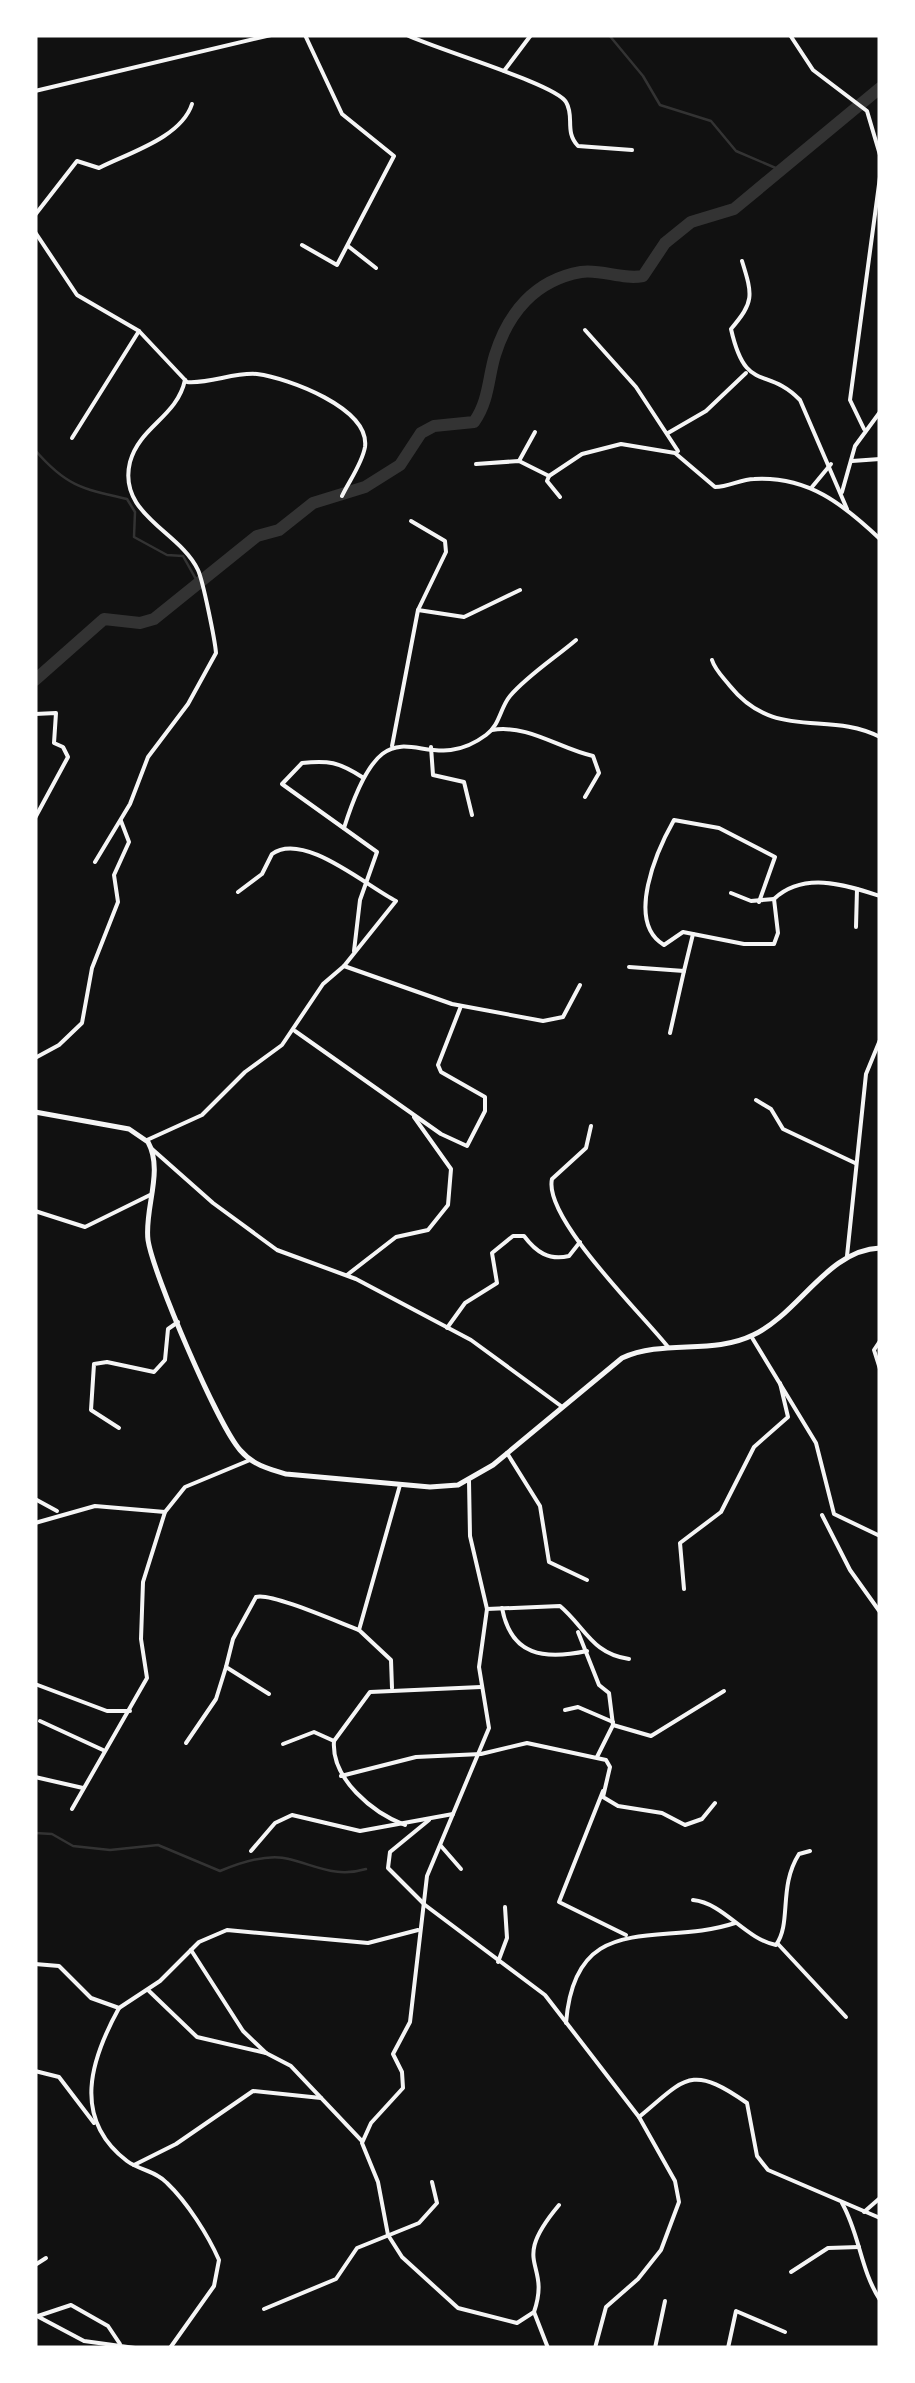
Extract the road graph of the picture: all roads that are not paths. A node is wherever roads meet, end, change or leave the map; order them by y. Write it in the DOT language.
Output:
graph roads {
  1 [pos="271,35"];
  2 [pos="305,35"];
  3 [pos="407,35"];
  4 [pos="532,35"];
  5 [pos="790,35"];
  6 [pos="504,71"];
  7 [pos="35,92"];
  8 [pos="192,104"];
  9 [pos="632,150"];
  10 [pos="880,155"];
  11 [pos="880,177"];
  12 [pos="35,215"];
  13 [pos="35,232"];
  14 [pos="302,245"];
  15 [pos="348,246"];
  16 [pos="742,261"];
  17 [pos="376,268"];
  18 [pos="585,330"];
  19 [pos="139,332"];
  20 [pos="746,372"];
  21 [pos="185,380"];
  22 [pos="880,412"];
  23 [pos="864,429"];
  24 [pos="534,432"];
  25 [pos="668,433"];
  26 [pos="72,438"];
  27 [pos="680,455"];
  28 [pos="880,459"];
  29 [pos="519,461"];
  30 [pos="852,461"];
  31 [pos="476,464"];
  32 [pos="831,464"];
  33 [pos="549,476"];
  34 [pos="812,487"];
  35 [pos="842,492"];
  36 [pos="342,496"];
  37 [pos="560,497"];
  38 [pos="847,509"];
  39 [pos="411,521"];
  40 [pos="880,539"];
  41 [pos="520,590"];
  42 [pos="418,610"];
  43 [pos="576,640"];
  44 [pos="712,660"];
  45 [pos="35,714"];
  46 [pos="492,730"];
  47 [pos="880,737"];
  48 [pos="392,746"];
  49 [pos="431,748"];
  50 [pos="362,777"];
  51 [pos="585,797"];
  52 [pos="472,815"];
  53 [pos="35,818"];
  54 [pos="121,821"];
  55 [pos="344,828"];
  56 [pos="95,862"];
  57 [pos="364,884"];
  58 [pos="857,889"];
  59 [pos="238,892"];
  60 [pos="731,892"];
  61 [pos="880,896"];
  62 [pos="774,899"];
  63 [pos="759,902"];
  64 [pos="856,927"];
  65 [pos="693,934"];
  66 [pos="354,951"];
  67 [pos="344,966"];
  68 [pos="629,967"];
  69 [pos="684,971"];
  70 [pos="580,985"];
  71 [pos="460,1006"];
  72 [pos="295,1031"];
  73 [pos="670,1033"];
  74 [pos="880,1040"];
  75 [pos="35,1058"];
  76 [pos="756,1100"];
  77 [pos="35,1112"];
  78 [pos="413,1115"];
  79 [pos="591,1126"];
  80 [pos="147,1140"];
  81 [pos="152,1148"];
  82 [pos="854,1162"];
  83 [pos="150,1195"];
  84 [pos="35,1212"];
  85 [pos="580,1242"];
  86 [pos="880,1248"];
  87 [pos="847,1257"];
  88 [pos="346,1275"];
  89 [pos="178,1322"];
  90 [pos="447,1328"];
  91 [pos="751,1336"];
  92 [pos="880,1341"];
  93 [pos="668,1347"];
  94 [pos="880,1368"];
  95 [pos="780,1384"];
  96 [pos="561,1406"];
  97 [pos="119,1428"];
  98 [pos="507,1453"];
  99 [pos="250,1460"];
  100 [pos="469,1481"];
  101 [pos="400,1485"];
  102 [pos="35,1498"];
  103 [pos="165,1512"];
  104 [pos="59,1513"];
  105 [pos="822,1516"];
  106 [pos="35,1523"];
  107 [pos="880,1536"];
  108 [pos="587,1580"];
  109 [pos="684,1589"];
  110 [pos="502,1608"];
  111 [pos="488,1609"];
  112 [pos="880,1612"];
  113 [pos="577,1627"];
  114 [pos="359,1630"];
  115 [pos="586,1651"];
  116 [pos="629,1659"];
  117 [pos="226,1667"];
  118 [pos="35,1684"];
  119 [pos="481,1687"];
  120 [pos="392,1688"];
  121 [pos="724,1691"];
  122 [pos="269,1694"];
  123 [pos="564,1710"];
  124 [pos="130,1712"];
  125 [pos="40,1721"];
  126 [pos="613,1724"];
  127 [pos="334,1742"];
  128 [pos="186,1744"];
  129 [pos="283,1744"];
  130 [pos="103,1750"];
  131 [pos="480,1754"];
  132 [pos="597,1757"];
  133 [pos="341,1776"];
  134 [pos="35,1777"];
  135 [pos="82,1788"];
  136 [pos="603,1792"];
  137 [pos="715,1803"];
  138 [pos="72,1808"];
  139 [pos="453,1814"];
  140 [pos="429,1820"];
  141 [pos="406,1825"];
  142 [pos="441,1846"];
  143 [pos="251,1851"];
  144 [pos="810,1851"];
  145 [pos="461,1869"];
  146 [pos="693,1900"];
  147 [pos="425,1905"];
  148 [pos="505,1906"];
  149 [pos="735,1923"];
  150 [pos="421,1927"];
  151 [pos="628,1936"];
  152 [pos="778,1944"];
  153 [pos="191,1950"];
  154 [pos="498,1962"];
  155 [pos="35,1964"];
  156 [pos="146,1989"];
  157 [pos="120,2008"];
  158 [pos="846,2017"];
  159 [pos="566,2024"];
  160 [pos="266,2054"];
  161 [pos="35,2071"];
  162 [pos="321,2098"];
  163 [pos="639,2117"];
  164 [pos="97,2127"];
  165 [pos="362,2142"];
  166 [pos="134,2165"];
  167 [pos="432,2182"];
  168 [pos="880,2198"];
  169 [pos="842,2203"];
  170 [pos="559,2205"];
  171 [pos="864,2212"];
  172 [pos="880,2218"];
  173 [pos="388,2235"];
  174 [pos="859,2247"];
  175 [pos="46,2258"];
  176 [pos="35,2264"];
  177 [pos="791,2272"];
  178 [pos="880,2300"];
  179 [pos="665,2301"];
  180 [pos="264,2309"];
  181 [pos="534,2312"];
  182 [pos="37,2316"];
  183 [pos="784,2332"];
  184 [pos="120,2344"];
  185 [pos="94,2346"];
  186 [pos="135,2348"];
  187 [pos="170,2348"];
  188 [pos="548,2348"];
  189 [pos="595,2348"];
  190 [pos="655,2348"];
  191 [pos="728,2348"];
  1 -- 7 [label="street"];
  2 -- 15 [label="street"];
  3 -- 6 [label="street"];
  4 -- 6 [label="street"];
  5 -- 10 [label="street"];
  6 -- 9 [label="street"];
  8 -- 12 [label="street"];
  11 -- 23 [label="street"];
  13 -- 19 [label="street"];
  14 -- 15 [label="street"];
  15 -- 17 [label="street"];
  16 -- 20 [label="street"];
  18 -- 25 [label="street"];
  19 -- 21 [label="street"];
  19 -- 26 [label="street"];
  20 -- 25 [label="street"];
  20 -- 32 [label="street"];
  21 -- 36 [label="street"];
  21 -- 54 [label="street"];
  22 -- 23 [label="street"];
  23 -- 30 [label="street"];
  24 -- 29 [label="street"];
  25 -- 27 [label="street"];
  27 -- 33 [label="street"];
  27 -- 34 [label="street"];
  28 -- 30 [label="street"];
  29 -- 31 [label="street"];
  29 -- 33 [label="street"];
  30 -- 35 [label="street"];
  32 -- 34 [label="street"];
  32 -- 35 [label="street"];
  33 -- 37 [label="street"];
  34 -- 38 [label="street"];
  35 -- 38 [label="street"];
  38 -- 40 [label="street"];
  39 -- 42 [label="street"];
  41 -- 42 [label="street"];
  42 -- 48 [label="street"];
  43 -- 46 [label="street"];
  44 -- 47 [label="street"];
  45 -- 53 [label="street"];
  46 -- 49 [label="street"];
  46 -- 51 [label="street"];
  48 -- 49 [label="street"];
  48 -- 50 [label="street"];
  49 -- 52 [label="street"];
  50 -- 55 [label="street"];
  50 -- 55 [label="street"];
  54 -- 56 [label="street"];
  54 -- 75 [label="street"];
  55 -- 57 [label="street"];
  57 -- 59 [label="street"];
  57 -- 66 [label="street"];
  57 -- 66 [label="street"];
  58 -- 61 [label="street"];
  58 -- 62 [label="street"];
  58 -- 64 [label="street"];
  60 -- 63 [label="street"];
  62 -- 63 [label="street"];
  62 -- 65 [label="street"];
  63 -- 65 [label="street"];
  65 -- 69 [label="street"];
  66 -- 67 [label="street"];
  67 -- 71 [label="street"];
  67 -- 72 [label="street"];
  68 -- 69 [label="street"];
  69 -- 73 [label="street"];
  70 -- 71 [label="street"];
  71 -- 78 [label="street"];
  72 -- 78 [label="street"];
  72 -- 80 [label="street"];
  74 -- 82 [label="street"];
  76 -- 82 [label="street"];
  77 -- 80 [label="street"];
  78 -- 88 [label="street"];
  79 -- 85 [label="street"];
  80 -- 81 [label="street"];
  81 -- 83 [label="street"];
  81 -- 88 [label="street"];
  82 -- 87 [label="street"];
  83 -- 84 [label="street"];
  83 -- 89 [label="street"];
  85 -- 90 [label="street"];
  85 -- 93 [label="street"];
  86 -- 87 [label="street"];
  87 -- 91 [label="street"];
  88 -- 90 [label="street"];
  89 -- 97 [label="street"];
  89 -- 99 [label="street"];
  90 -- 96 [label="street"];
  91 -- 93 [label="street"];
  91 -- 95 [label="street"];
  92 -- 94 [label="street"];
  93 -- 96 [label="street"];
  95 -- 107 [label="street"];
  95 -- 109 [label="street"];
  96 -- 98 [label="street"];
  98 -- 100 [label="street"];
  98 -- 108 [label="street"];
  99 -- 101 [label="street"];
  99 -- 103 [label="street"];
  100 -- 101 [label="street"];
  100 -- 111 [label="street"];
  101 -- 114 [label="street"];
  102 -- 104 [label="street"];
  103 -- 104 [label="street"];
  103 -- 124 [label="street"];
  104 -- 106 [label="street"];
  105 -- 112 [label="street"];
  110 -- 111 [label="street"];
  110 -- 113 [label="street"];
  110 -- 115 [label="street"];
  111 -- 119 [label="street"];
  113 -- 115 [label="street"];
  113 -- 116 [label="street"];
  114 -- 117 [label="street"];
  114 -- 120 [label="street"];
  115 -- 126 [label="street"];
  117 -- 122 [label="street"];
  117 -- 128 [label="street"];
  118 -- 124 [label="street"];
  119 -- 120 [label="street"];
  119 -- 131 [label="street"];
  120 -- 127 [label="street"];
  121 -- 126 [label="street"];
  123 -- 126 [label="street"];
  124 -- 130 [label="street"];
  125 -- 130 [label="street"];
  126 -- 132 [label="street"];
  127 -- 129 [label="street"];
  127 -- 133 [label="street"];
  130 -- 135 [label="street"];
  131 -- 132 [label="street"];
  131 -- 133 [label="street"];
  131 -- 139 [label="street"];
  132 -- 136 [label="street"];
  133 -- 141 [label="street"];
  134 -- 135 [label="street"];
  135 -- 138 [label="street"];
  136 -- 137 [label="street"];
  136 -- 151 [label="street"];
  139 -- 140 [label="street"];
  139 -- 142 [label="street"];
  140 -- 141 [label="street"];
  140 -- 147 [label="street"];
  141 -- 143 [label="street"];
  142 -- 145 [label="street"];
  142 -- 147 [label="street"];
  144 -- 152 [label="street"];
  146 -- 149 [label="street"];
  147 -- 150 [label="street"];
  147 -- 154 [label="street"];
  148 -- 154 [label="street"];
  149 -- 151 [label="street"];
  149 -- 152 [label="street"];
  150 -- 153 [label="street"];
  150 -- 165 [label="street"];
  151 -- 159 [label="street"];
  152 -- 158 [label="street"];
  153 -- 156 [label="street"];
  153 -- 160 [label="street"];
  154 -- 159 [label="street"];
  155 -- 157 [label="street"];
  156 -- 157 [label="street"];
  156 -- 160 [label="street"];
  157 -- 164 [label="street"];
  159 -- 163 [label="street"];
  160 -- 162 [label="street"];
  161 -- 164 [label="street"];
  162 -- 165 [label="street"];
  162 -- 166 [label="street"];
  163 -- 169 [label="street"];
  163 -- 189 [label="street"];
  164 -- 166 [label="street"];
  165 -- 173 [label="street"];
  166 -- 187 [label="street"];
  167 -- 173 [label="street"];
  168 -- 171 [label="street"];
  169 -- 171 [label="street"];
  169 -- 174 [label="street"];
  170 -- 181 [label="street"];
  171 -- 172 [label="street"];
  173 -- 180 [label="street"];
  173 -- 181 [label="street"];
  174 -- 177 [label="street"];
  174 -- 178 [label="street"];
  175 -- 176 [label="street"];
  179 -- 190 [label="street"];
  181 -- 188 [label="street"];
  182 -- 184 [label="street"];
  182 -- 185 [label="street"];
  183 -- 191 [label="street"];
  184 -- 185 [label="street"];
  184 -- 186 [label="street"];
}
